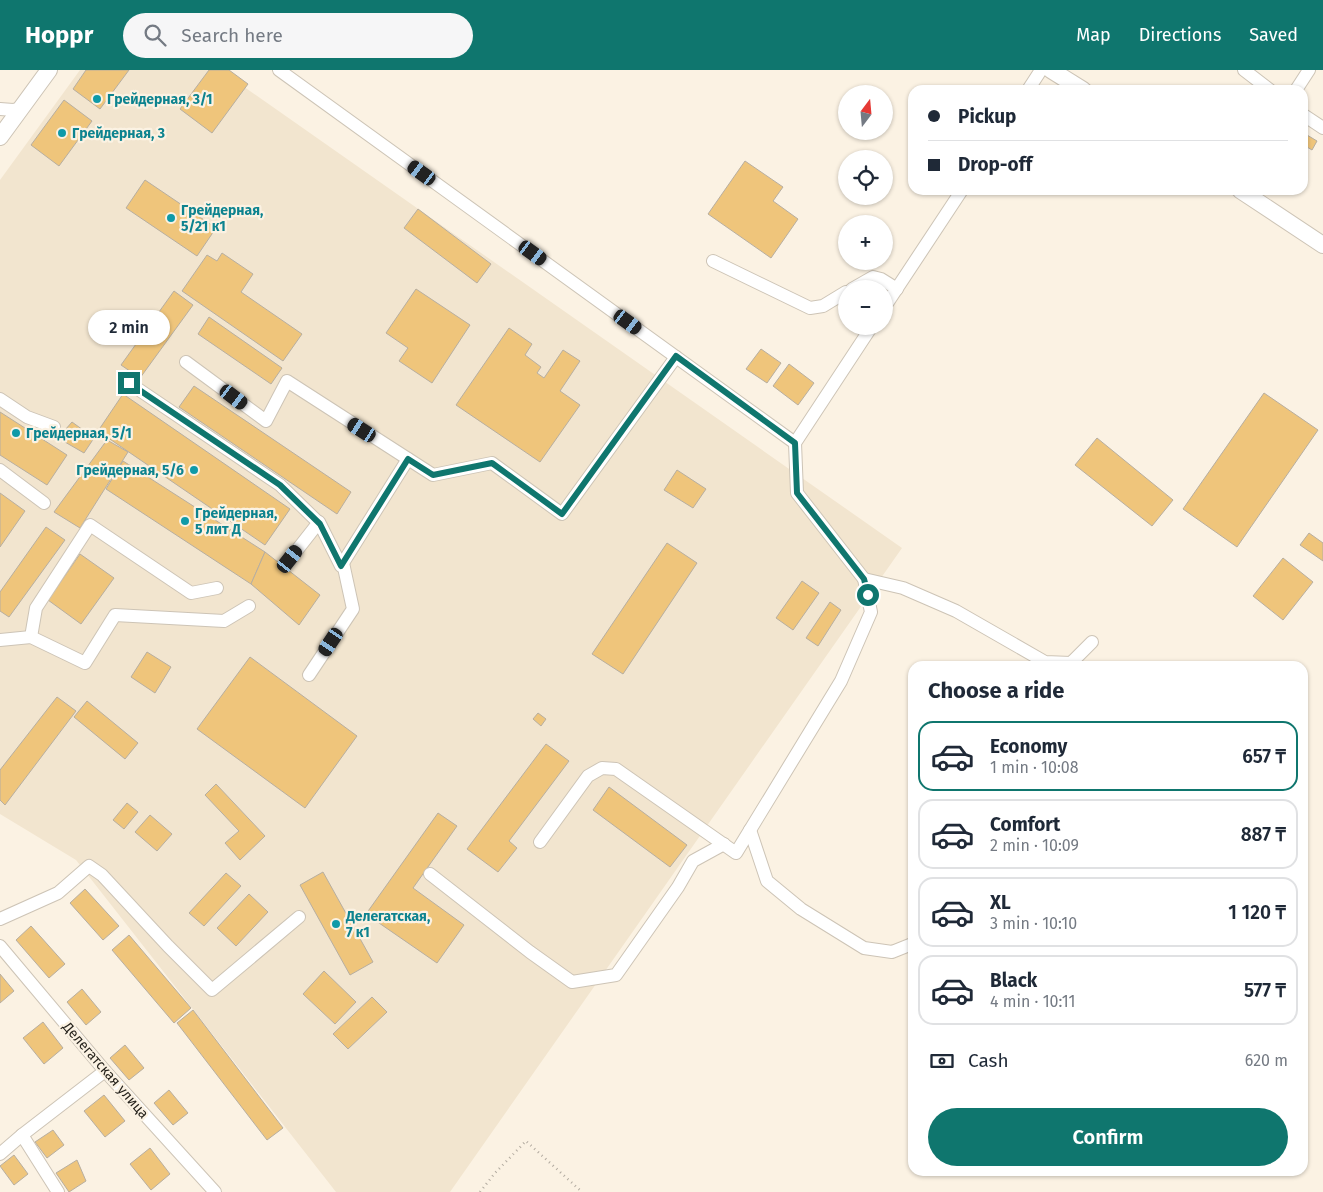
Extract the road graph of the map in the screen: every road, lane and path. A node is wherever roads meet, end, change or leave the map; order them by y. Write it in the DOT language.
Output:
graph roads {
  1 [pos="49,70"];
  2 [pos="279,70"];
  3 [pos="1041,70"];
  4 [pos="1051,70"];
  5 [pos="1244,70"];
  6 [pos="1309,70"];
  7 [pos="1031,85"];
  8 [pos="1075,85"];
  9 [pos="1264,85"];
  10 [pos="1299,85"];
  11 [pos="0,109"];
  12 [pos="20,109"];
  13 [pos="1308,118"];
  14 [pos="1323,128"];
  15 [pos="0,137"];
  16 [pos="959,195"];
  17 [pos="1248,195"];
  18 [pos="1323,245"];
  19 [pos="712,261"];
  20 [pos="868,280"];
  21 [pos="883,280"];
  22 [pos="893,286"];
  23 [pos="897,289"];
  24 [pos="893,295"];
  25 [pos="838,297"];
  26 [pos="866,335"];
  27 [pos="676,356"];
  28 [pos="186,362"];
  29 [pos="129,383"];
  30 [pos="0,399"];
  31 [pos="54,427"];
  32 [pos="795,443"];
  33 [pos="408,459"];
  34 [pos="0,470"];
  35 [pos="44,503"];
  36 [pos="319,522"];
  37 [pos="290,559"];
  38 [pos="343,563"];
  39 [pos="864,579"];
  40 [pos="217,588"];
  41 [pos="249,606"];
  42 [pos="31,637"];
  43 [pos="0,640"];
  44 [pos="1092,642"];
  45 [pos="1043,661"];
  46 [pos="1073,661"];
  47 [pos="309,675"];
  48 [pos="750,830"];
  49 [pos="540,842"];
  50 [pos="724,844"];
  51 [pos="430,874"];
  52 [pos="299,917"];
  53 [pos="0,919"];
  54 [pos="0,946"];
  55 [pos="908,946"];
  56 [pos="105,1071"];
  57 [pos="22,1135"];
  58 [pos="0,1154"];
  59 [pos="58,1192"];
  60 [pos="215,1192"];
  61 [pos="480,1192"];
  62 [pos="582,1192"];
  1 -- 12 [label="main road"];
  2 -- 27 [label="street"];
  3 -- 7 [label="street"];
  4 -- 8 [label="main road"];
  5 -- 9 [label="street"];
  6 -- 10 [label="street"];
  11 -- 12 [label="street"];
  12 -- 15 [label="main road"];
  13 -- 14 [label="street"];
  16 -- 23 [label="street"];
  17 -- 18 [label="main road"];
  19 -- 25 [label="street"];
  20 -- 21 [label="street"];
  22 -- 23 [label="street"];
  23 -- 24 [label="street"];
  26 -- 32 [label="street"];
  27 -- 32 [label="street"];
  27 -- 33 [label="street"];
  28 -- 33 [label="street"];
  29 -- 36 [label="street"];
  30 -- 31 [label="street"];
  32 -- 39 [label="street"];
  33 -- 38 [label="street"];
  34 -- 35 [label="street"];
  36 -- 37 [label="street"];
  36 -- 38 [label="street"];
  38 -- 47 [label="street"];
  39 -- 45 [label="street"];
  39 -- 48 [label="street"];
  40 -- 42 [label="street"];
  41 -- 42 [label="street"];
  42 -- 43 [label="street"];
  44 -- 46 [label="street"];
  48 -- 50 [label="street"];
  48 -- 55 [label="street"];
  49 -- 50 [label="street"];
  50 -- 51 [label="street"];
  52 -- 53 [label="street"];
  54 -- 56 [label="street, Делегатская улица"];
  56 -- 57 [label="street"];
  56 -- 60 [label="street, Делегатская улица"];
  57 -- 58 [label="street"];
  57 -- 59 [label="street"];
  61 -- 62 [label="path"];
}
